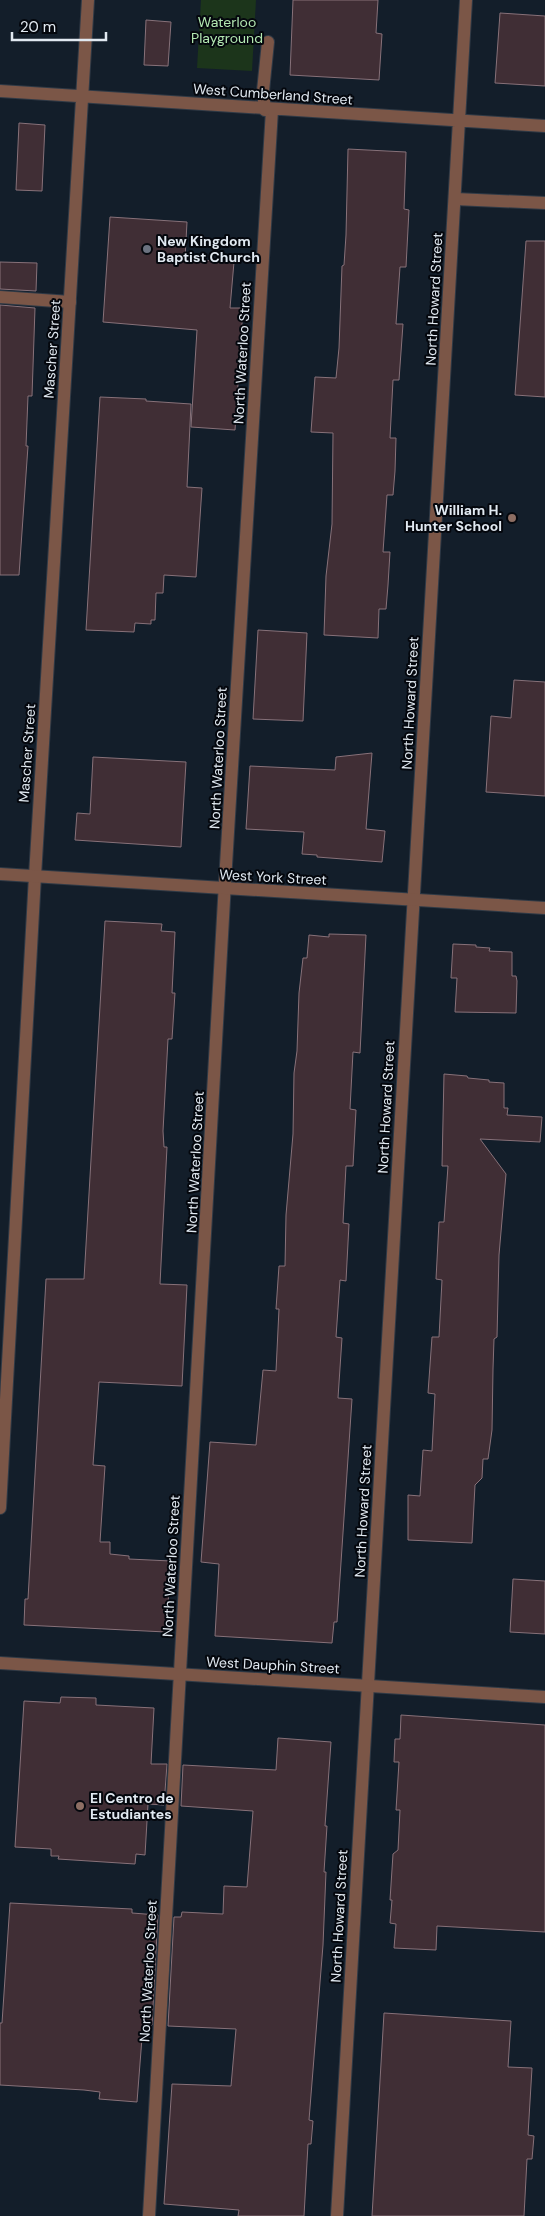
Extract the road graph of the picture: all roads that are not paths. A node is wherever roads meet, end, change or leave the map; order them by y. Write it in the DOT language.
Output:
graph roads {
  1 [pos="88,0"];
  2 [pos="466,0"];
  3 [pos="268,42"];
  4 [pos="0,91"];
  5 [pos="82,96"];
  6 [pos="269,110"];
  7 [pos="459,121"];
  8 [pos="545,126"];
  9 [pos="455,199"];
  10 [pos="545,203"];
  11 [pos="0,297"];
  12 [pos="70,302"];
  13 [pos="0,874"];
  14 [pos="35,876"];
  15 [pos="226,889"];
  16 [pos="414,899"];
  17 [pos="545,908"];
  18 [pos="0,1508"];
  19 [pos="0,1663"];
  20 [pos="180,1674"];
  21 [pos="367,1685"];
  22 [pos="545,1697"];
  23 [pos="149,2216"];
  24 [pos="336,2216"];
  1 -- 5 [label="street, Mascher Street"];
  2 -- 7 [label="street, North Howard Street"];
  3 -- 6 [label="street, North Waterloo Street"];
  4 -- 5 [label="street, West Cumberland Street"];
  5 -- 6 [label="street, West Cumberland Street"];
  5 -- 12 [label="street, Mascher Street"];
  6 -- 7 [label="street, West Cumberland Street"];
  6 -- 15 [label="street, North Waterloo Street"];
  7 -- 8 [label="street, West Cumberland Street"];
  7 -- 9 [label="street, North Howard Street"];
  9 -- 10 [label="street"];
  9 -- 16 [label="street, North Howard Street"];
  11 -- 12 [label="street"];
  12 -- 14 [label="street, Mascher Street"];
  13 -- 14 [label="street, West York Street"];
  14 -- 15 [label="street, West York Street"];
  14 -- 18 [label="street, Mascher Street"];
  15 -- 16 [label="street, West York Street"];
  15 -- 20 [label="street, North Waterloo Street"];
  16 -- 17 [label="street, West York Street"];
  16 -- 21 [label="street, North Howard Street"];
  19 -- 20 [label="street, West Dauphin Street"];
  20 -- 21 [label="street, West Dauphin Street"];
  20 -- 23 [label="street, North Waterloo Street"];
  21 -- 22 [label="street, West Dauphin Street"];
  21 -- 24 [label="street, North Howard Street"];
}
